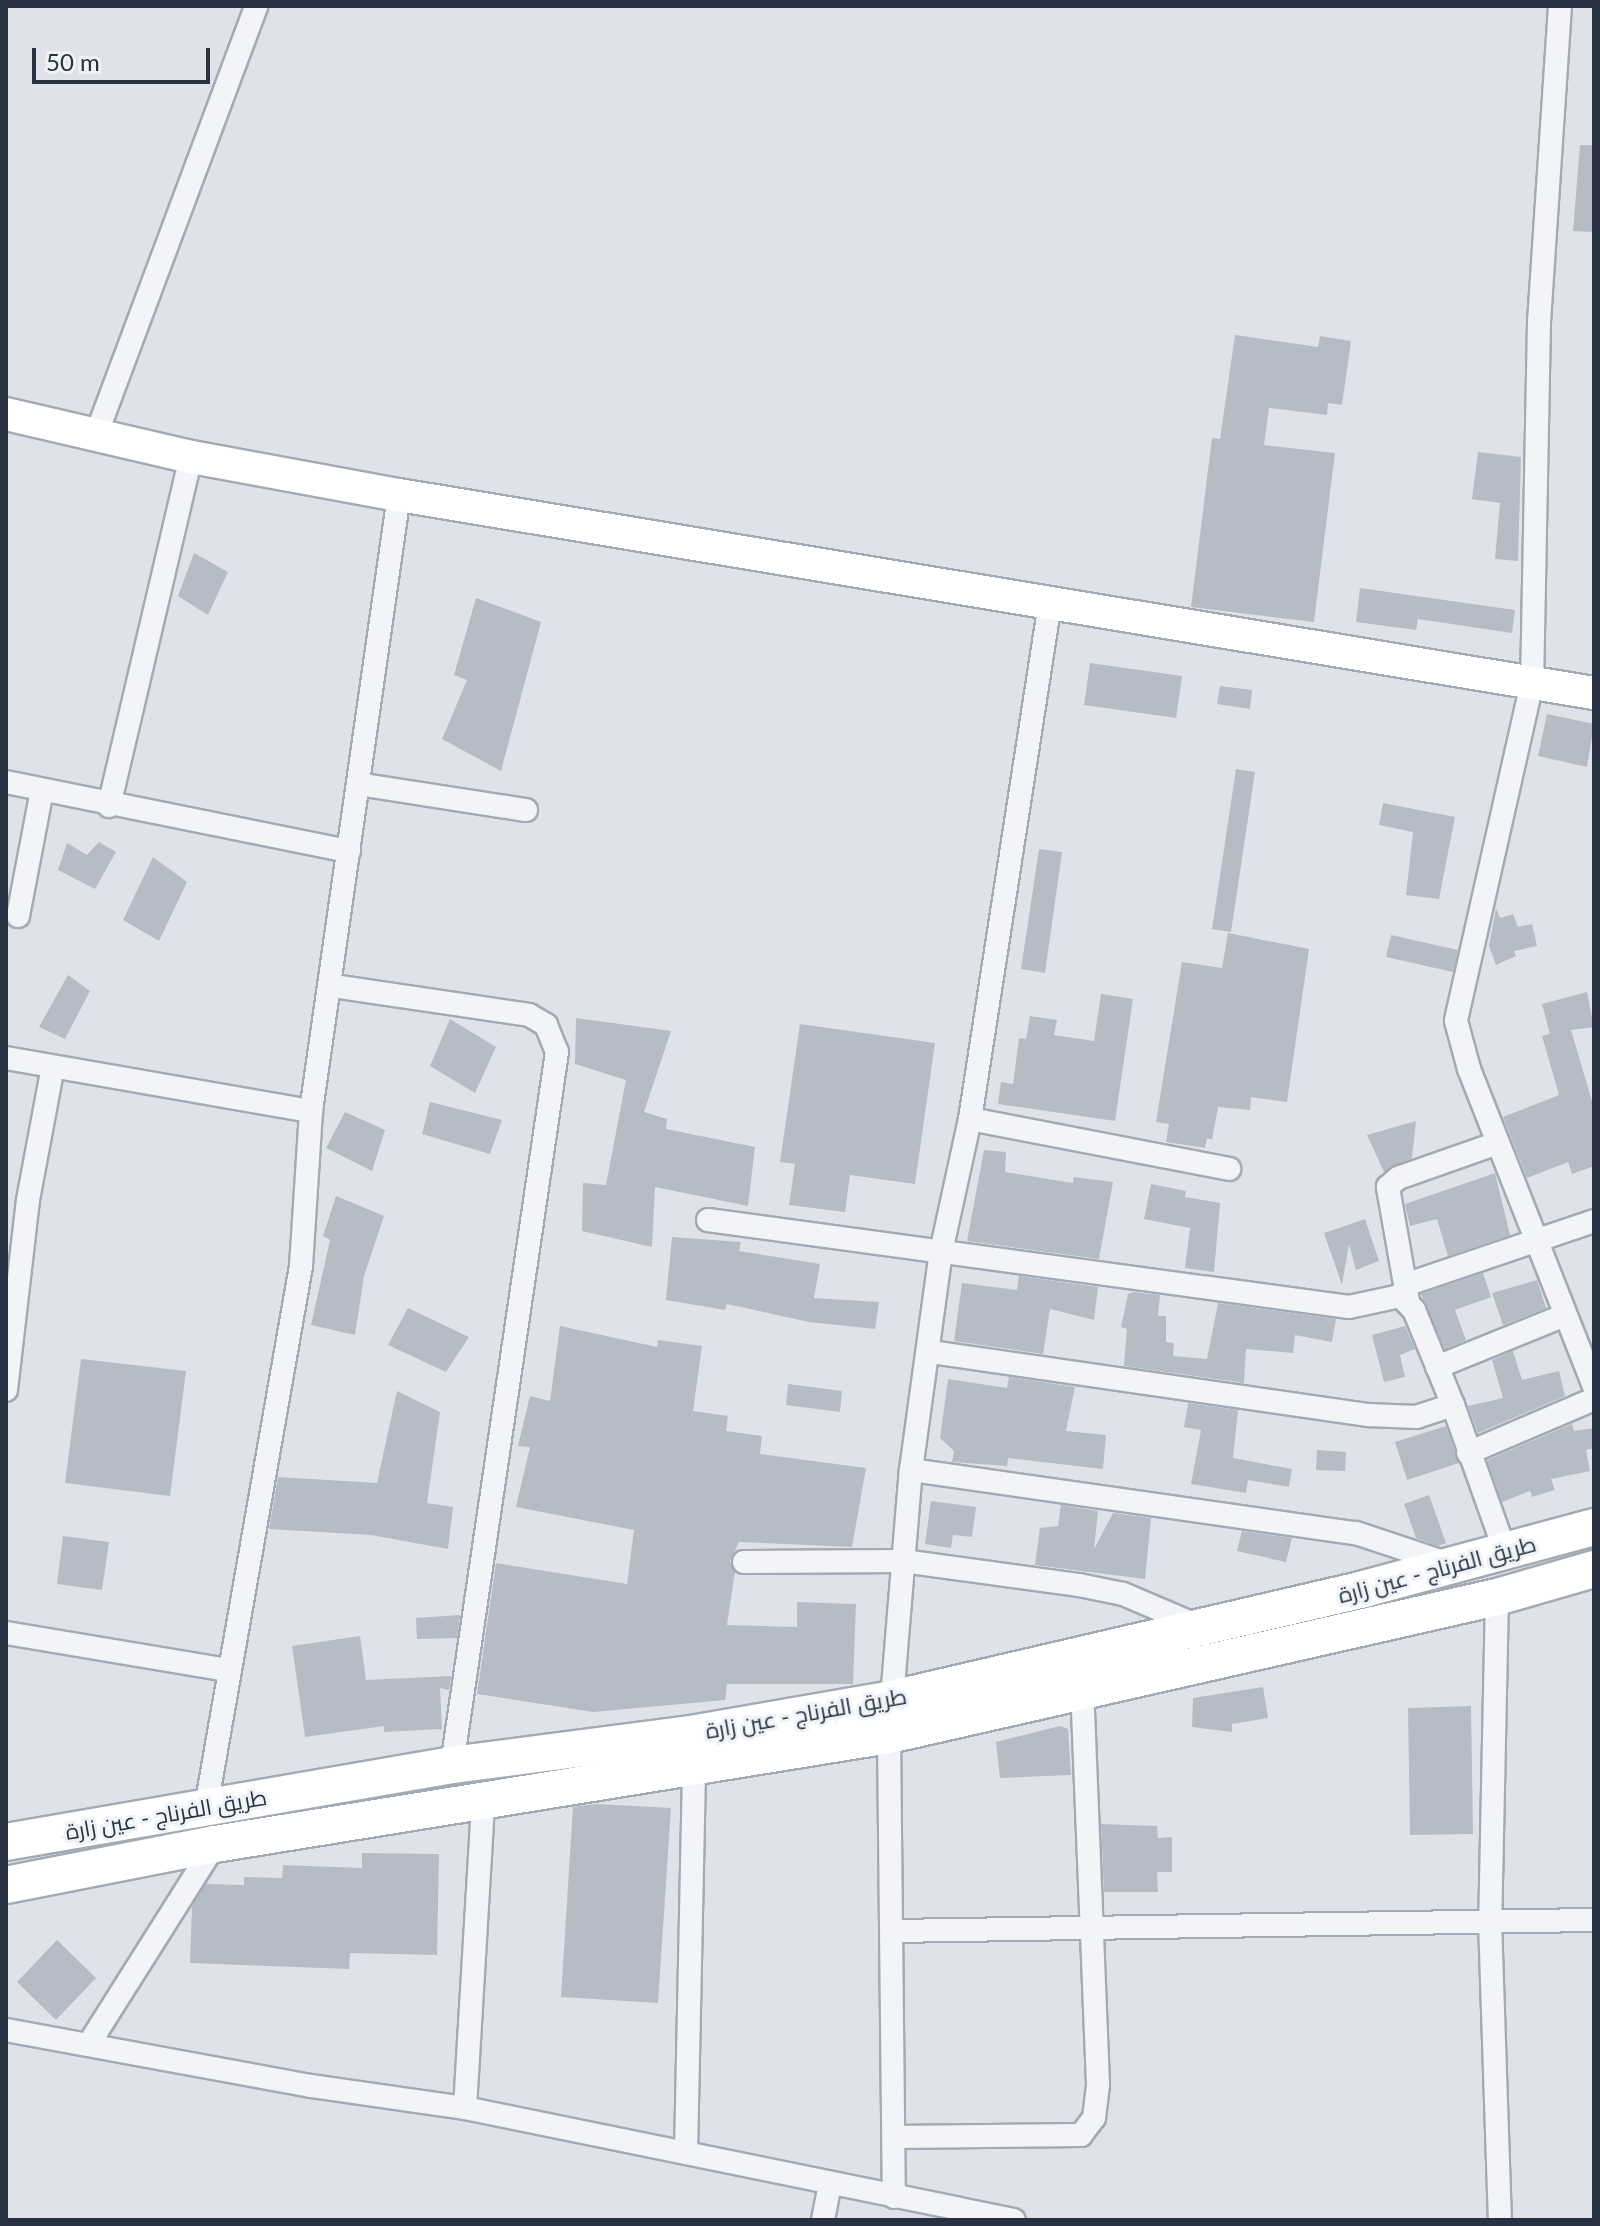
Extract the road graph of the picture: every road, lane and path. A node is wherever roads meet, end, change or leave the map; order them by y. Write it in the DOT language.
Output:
graph roads {
  1 [pos="256,6"];
  2 [pos="1560,6"];
  3 [pos="6,414"];
  4 [pos="96,435"];
  5 [pos="191,457"];
  6 [pos="399,495"];
  7 [pos="1050,603"];
  8 [pos="1532,683"];
  9 [pos="1594,693"];
  10 [pos="6,782"];
  11 [pos="358,784"];
  12 [pos="42,790"];
  13 [pos="109,806"];
  14 [pos="526,810"];
  15 [pos="349,851"];
  16 [pos="18,916"];
  17 [pos="333,986"];
  18 [pos="6,1058"];
  19 [pos="53,1067"];
  20 [pos="311,1111"];
  21 [pos="970,1119"];
  22 [pos="1498,1143"];
  23 [pos="1229,1169"];
  24 [pos="708,1220"];
  25 [pos="1594,1221"];
  26 [pos="1533,1237"];
  27 [pos="941,1252"];
  28 [pos="1407,1293"];
  29 [pos="1565,1315"];
  30 [pos="931,1352"];
  31 [pos="1437,1367"];
  32 [pos="1594,1386"];
  33 [pos="6,1390"];
  34 [pos="1594,1399"];
  35 [pos="1453,1405"];
  36 [pos="1468,1453"];
  37 [pos="911,1470"];
  38 [pos="1594,1527"];
  39 [pos="1505,1551"];
  40 [pos="903,1561"];
  41 [pos="744,1562"];
  42 [pos="1454,1566"];
  43 [pos="1594,1569"];
  44 [pos="1497,1597"];
  45 [pos="1201,1628"];
  46 [pos="6,1633"];
  47 [pos="228,1670"];
  48 [pos="1082,1693"];
  49 [pos="892,1699"];
  50 [pos="889,1735"];
  51 [pos="452,1765"];
  52 [pos="694,1770"];
  53 [pos="483,1801"];
  54 [pos="206,1807"];
  55 [pos="6,1842"];
  56 [pos="215,1844"];
  57 [pos="6,1885"];
  58 [pos="1594,1920"];
  59 [pos="1490,1921"];
  60 [pos="892,1931"];
  61 [pos="1088,1932"];
  62 [pos="6,2030"];
  63 [pos="90,2042"];
  64 [pos="465,2108"];
  65 [pos="894,2137"];
  66 [pos="686,2153"];
  67 [pos="830,2184"];
  68 [pos="894,2197"];
  69 [pos="823,2220"];
  70 [pos="1014,2220"];
  71 [pos="1500,2220"];
  1 -- 4 [label="street"];
  2 -- 8 [label="street"];
  3 -- 4 [label="street"];
  4 -- 5 [label="street"];
  5 -- 6 [label="street"];
  5 -- 13 [label="street"];
  6 -- 7 [label="street"];
  6 -- 11 [label="street"];
  7 -- 8 [label="street"];
  7 -- 21 [label="street"];
  8 -- 9 [label="street"];
  8 -- 22 [label="street"];
  10 -- 12 [label="street"];
  11 -- 14 [label="street"];
  11 -- 15 [label="street"];
  12 -- 13 [label="street"];
  12 -- 16 [label="street"];
  13 -- 15 [label="street"];
  15 -- 17 [label="street"];
  17 -- 20 [label="street"];
  17 -- 51 [label="street"];
  18 -- 19 [label="street"];
  19 -- 20 [label="street"];
  19 -- 33 [label="street"];
  20 -- 47 [label="street"];
  21 -- 23 [label="street"];
  21 -- 27 [label="street"];
  22 -- 26 [label="street"];
  22 -- 28 [label="street"];
  24 -- 27 [label="street"];
  25 -- 26 [label="street"];
  26 -- 28 [label="street"];
  26 -- 29 [label="street"];
  27 -- 28 [label="street"];
  27 -- 30 [label="street"];
  28 -- 31 [label="street"];
  29 -- 31 [label="street"];
  29 -- 32 [label="street"];
  30 -- 35 [label="street"];
  30 -- 37 [label="street"];
  31 -- 35 [label="street"];
  34 -- 36 [label="street"];
  35 -- 36 [label="street"];
  36 -- 39 [label="street"];
  37 -- 40 [label="street"];
  37 -- 42 [label="street"];
  38 -- 39 [label="main road, طريق الفرناج - عين زارة"];
  39 -- 42 [label="main road, طريق الفرناج - عين زارة"];
  40 -- 41 [label="street"];
  40 -- 45 [label="street"];
  40 -- 49 [label="street"];
  42 -- 45 [label="main road, طريق الفرناج - عين زارة"];
  43 -- 44 [label="main road, طريق الفرناج - عين زارة"];
  44 -- 48 [label="main road, طريق الفرناج - عين زارة"];
  44 -- 59 [label="street"];
  45 -- 49 [label="main road, طريق الفرناج - عين زارة"];
  46 -- 47 [label="street"];
  47 -- 54 [label="street"];
  48 -- 50 [label="main road, طريق الفرناج - عين زارة"];
  48 -- 61 [label="street"];
  49 -- 51 [label="main road, طريق الفرناج - عين زارة"];
  50 -- 52 [label="main road, طريق الفرناج - عين زارة"];
  50 -- 60 [label="street"];
  51 -- 54 [label="main road, طريق الفرناج - عين زارة"];
  52 -- 53 [label="main road, طريق الفرناج - عين زارة"];
  52 -- 66 [label="street"];
  53 -- 56 [label="main road, طريق الفرناج - عين زارة"];
  53 -- 64 [label="street"];
  54 -- 55 [label="main road, طريق الفرناج - عين زارة"];
  56 -- 57 [label="main road, طريق الفرناج - عين زارة"];
  56 -- 63 [label="street"];
  58 -- 59 [label="street"];
  59 -- 61 [label="street"];
  59 -- 71 [label="street"];
  60 -- 61 [label="street"];
  60 -- 65 [label="street"];
  61 -- 65 [label="street"];
  62 -- 63 [label="street"];
  63 -- 64 [label="street"];
  64 -- 66 [label="street"];
  65 -- 68 [label="street"];
  66 -- 67 [label="street"];
  67 -- 68 [label="street"];
  67 -- 69 [label="street"];
  68 -- 70 [label="street"];
}
